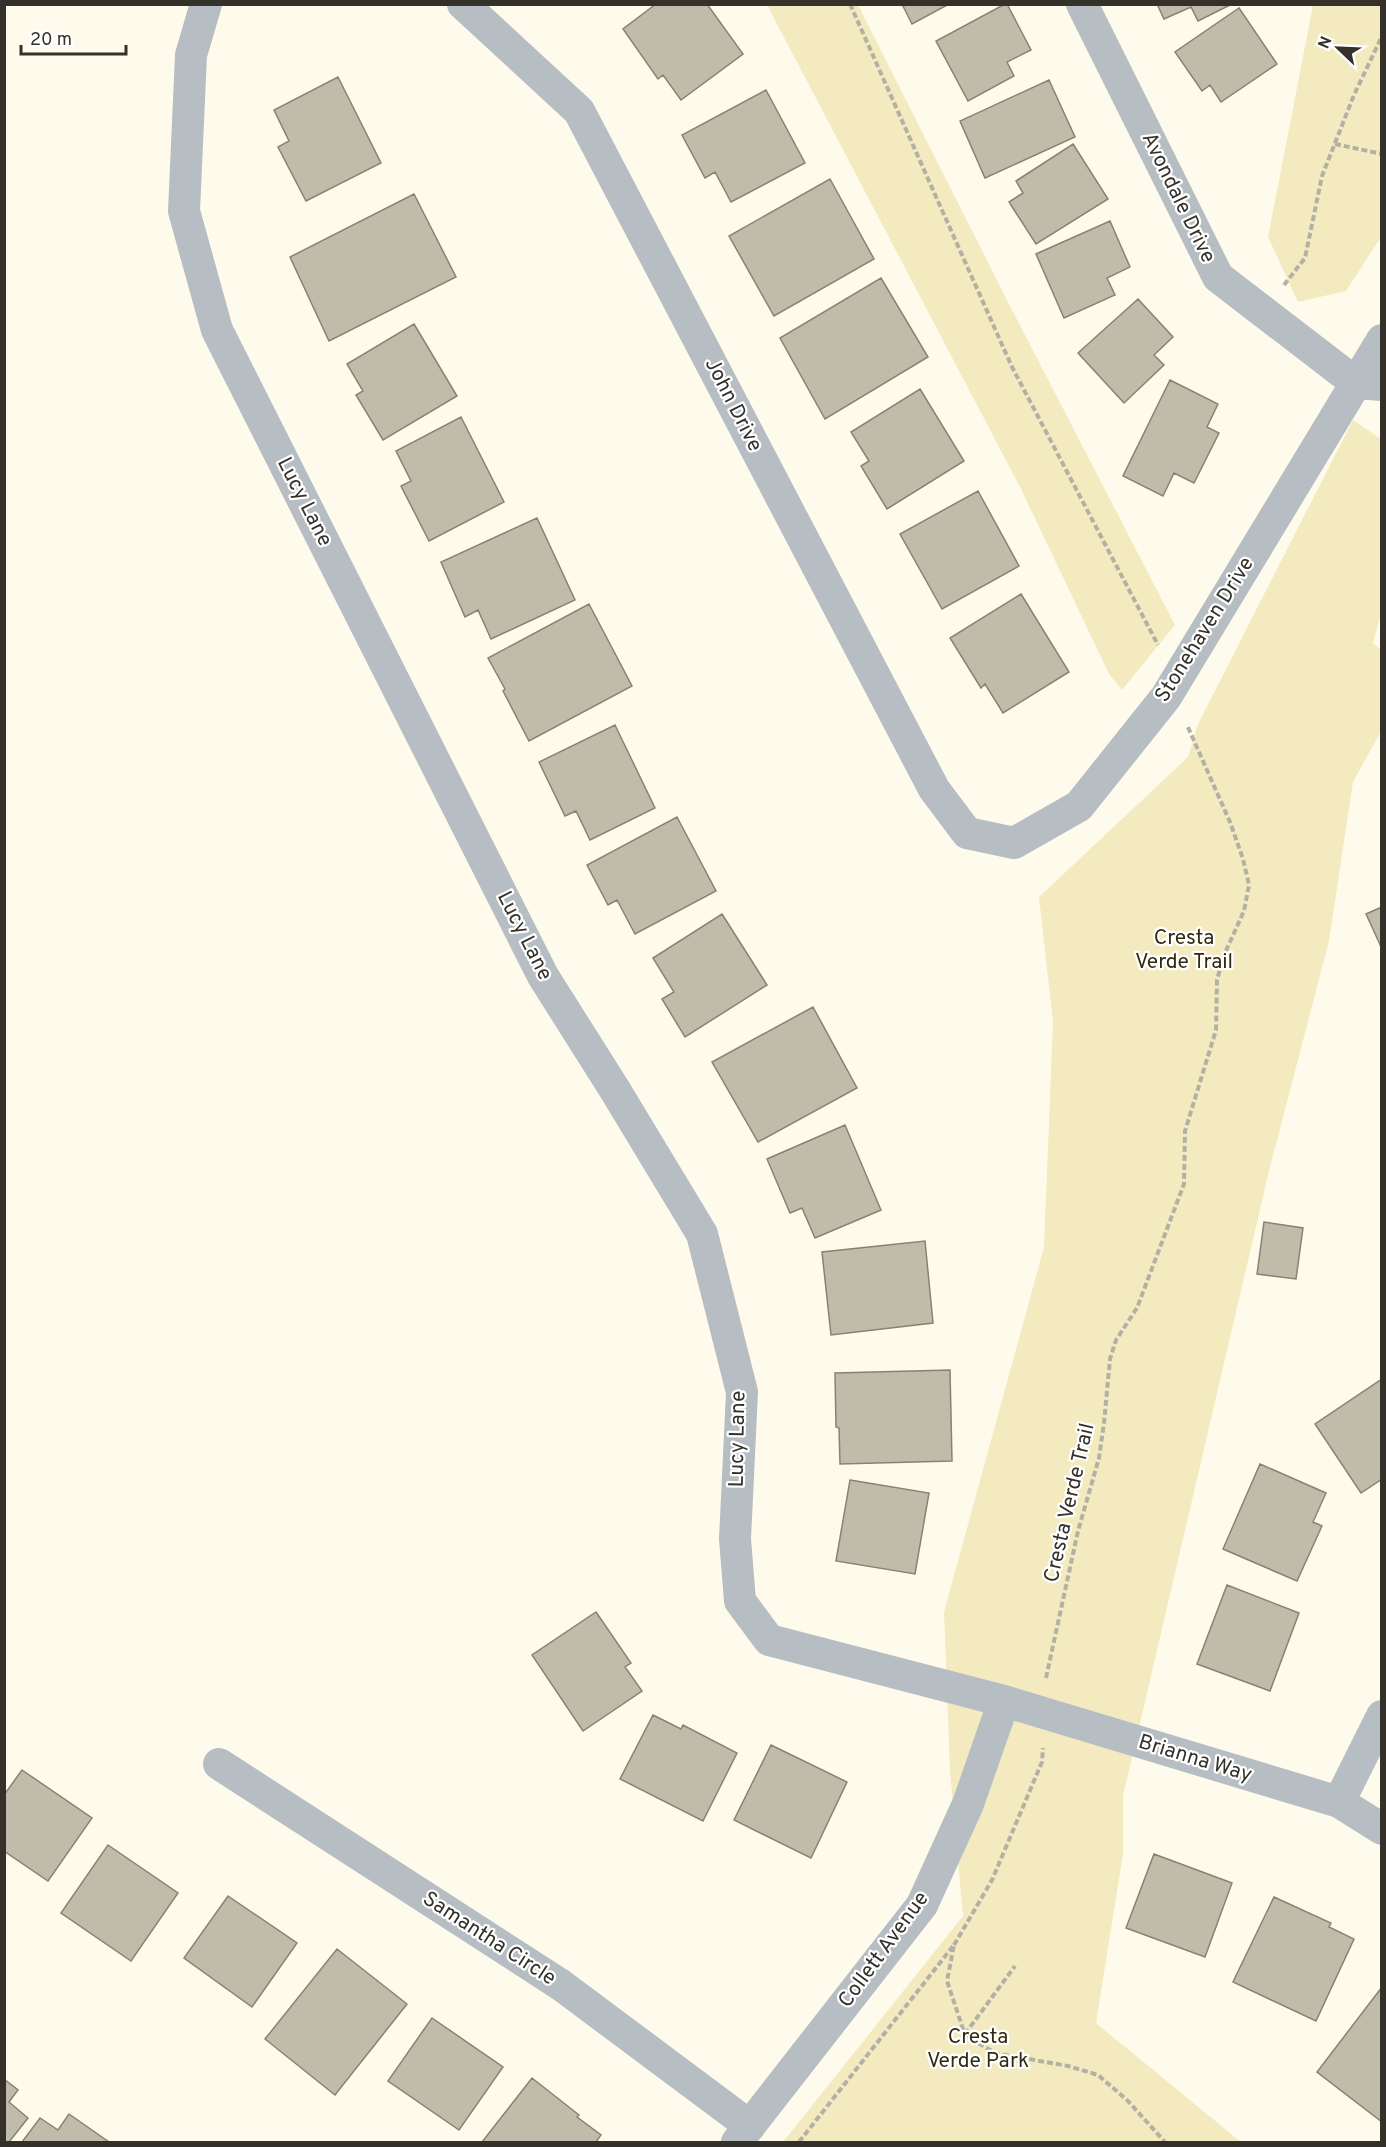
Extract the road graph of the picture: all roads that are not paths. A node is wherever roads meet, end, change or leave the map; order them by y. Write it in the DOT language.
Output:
graph roads {
  1 [pos="206,4"];
  2 [pos="463,4"];
  3 [pos="1082,4"];
  4 [pos="1382,340"];
  5 [pos="1369,384"];
  6 [pos="967,833"];
  7 [pos="1004,1701"];
  8 [pos="1382,1716"];
  9 [pos="219,1764"];
  10 [pos="1339,1802"];
  11 [pos="1382,1829"];
  12 [pos="743,2134"];
  1 -- 7 [label="street, Lucy Lane"];
  2 -- 6 [label="street, John Drive"];
  3 -- 5 [label="street, Avondale Drive"];
  4 -- 5 [label="street, Stonehaven Drive"];
  5 -- 6 [label="street, Stonehaven Drive"];
  7 -- 10 [label="street, Brianna Way"];
  7 -- 12 [label="street, Collett Avenue"];
  8 -- 10 [label="street"];
  9 -- 12 [label="street, Samantha Circle"];
  10 -- 11 [label="street, Brianna Way"];
}
